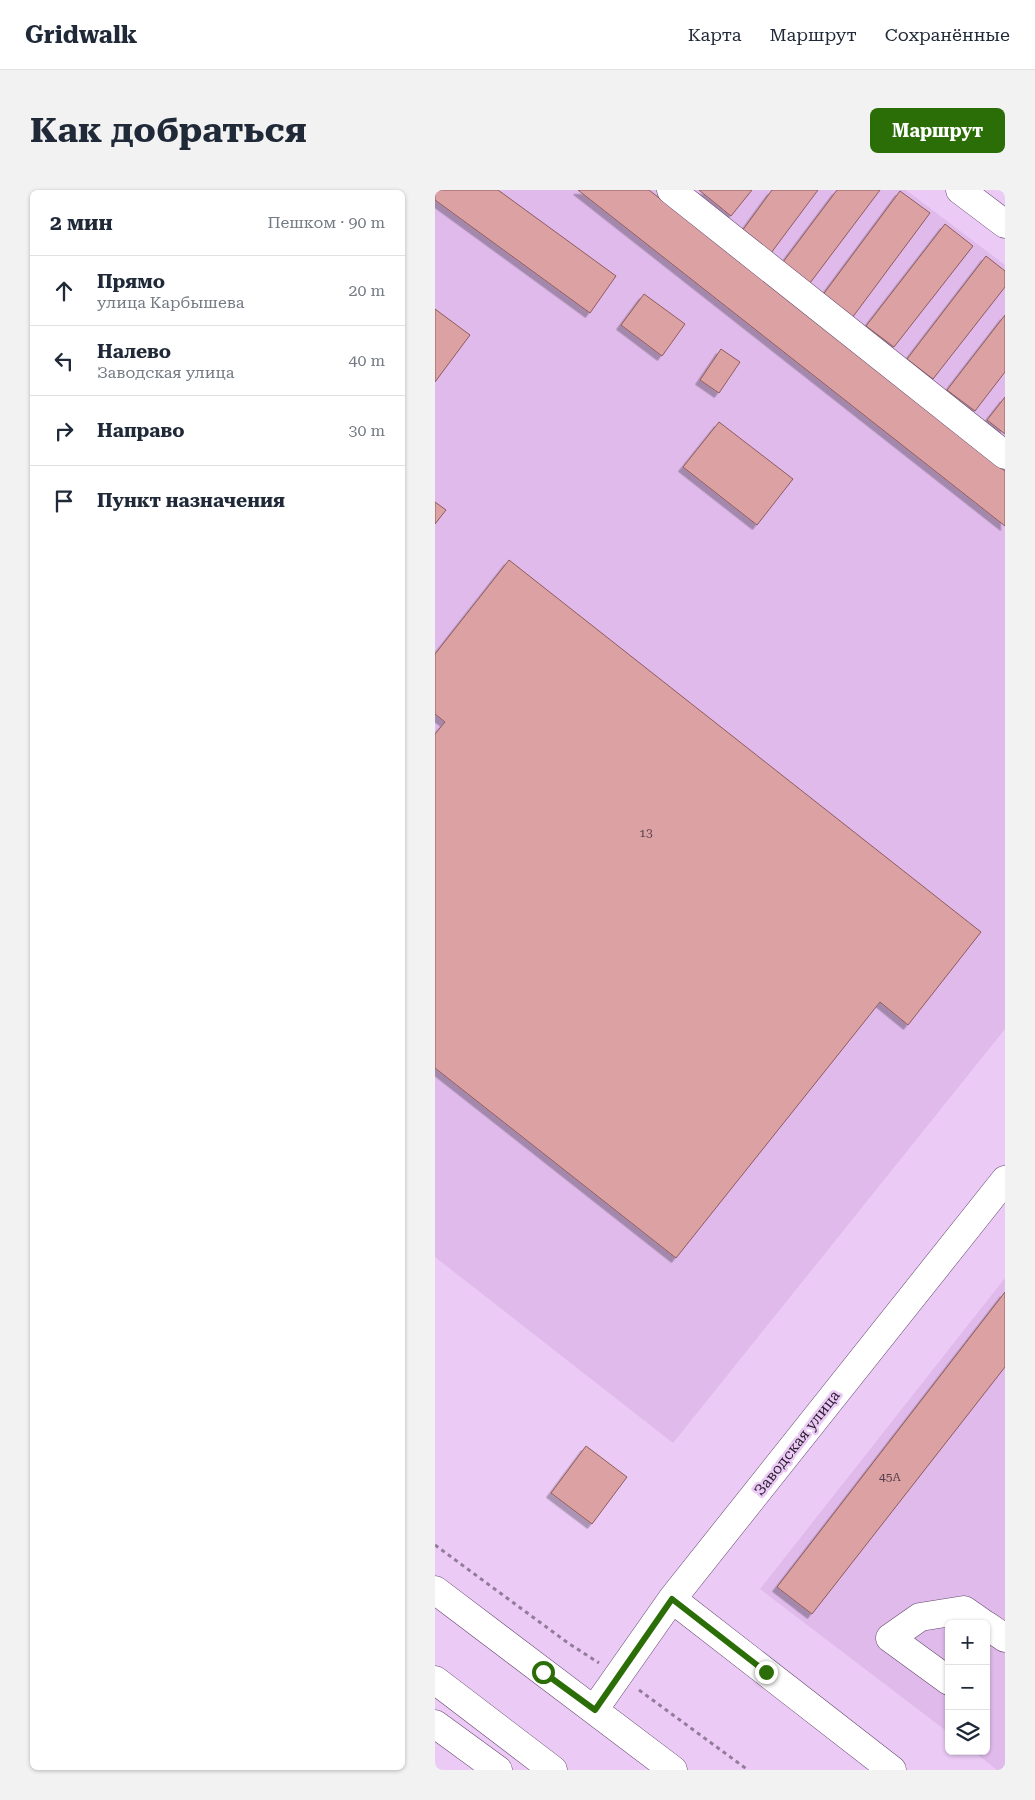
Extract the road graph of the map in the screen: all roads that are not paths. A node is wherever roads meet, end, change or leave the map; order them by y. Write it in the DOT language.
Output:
graph roads {
  1 [pos="671,190"];
  2 [pos="960,190"];
  3 [pos="1005,224"];
  4 [pos="1005,455"];
  5 [pos="1005,1180"];
  6 [pos="435,1590"];
  7 [pos="672,1599"];
  8 [pos="979,1620"];
  9 [pos="990,1628"];
  10 [pos="1005,1638"];
  11 [pos="945,1679"];
  12 [pos="435,1680"];
  13 [pos="595,1710"];
  14 [pos="435,1724"];
  15 [pos="498,1770"];
  16 [pos="553,1770"];
  17 [pos="673,1770"];
  18 [pos="892,1770"];
  1 -- 4 [label="street"];
  2 -- 3 [label="street"];
  5 -- 7 [label="street, Заводская улица"];
  6 -- 13 [label="street"];
  7 -- 13 [label="street, Заводская улица"];
  7 -- 18 [label="street"];
  8 -- 11 [label="street"];
  9 -- 10 [label="street"];
  12 -- 16 [label="street"];
  13 -- 17 [label="street"];
  14 -- 15 [label="street"];
}
